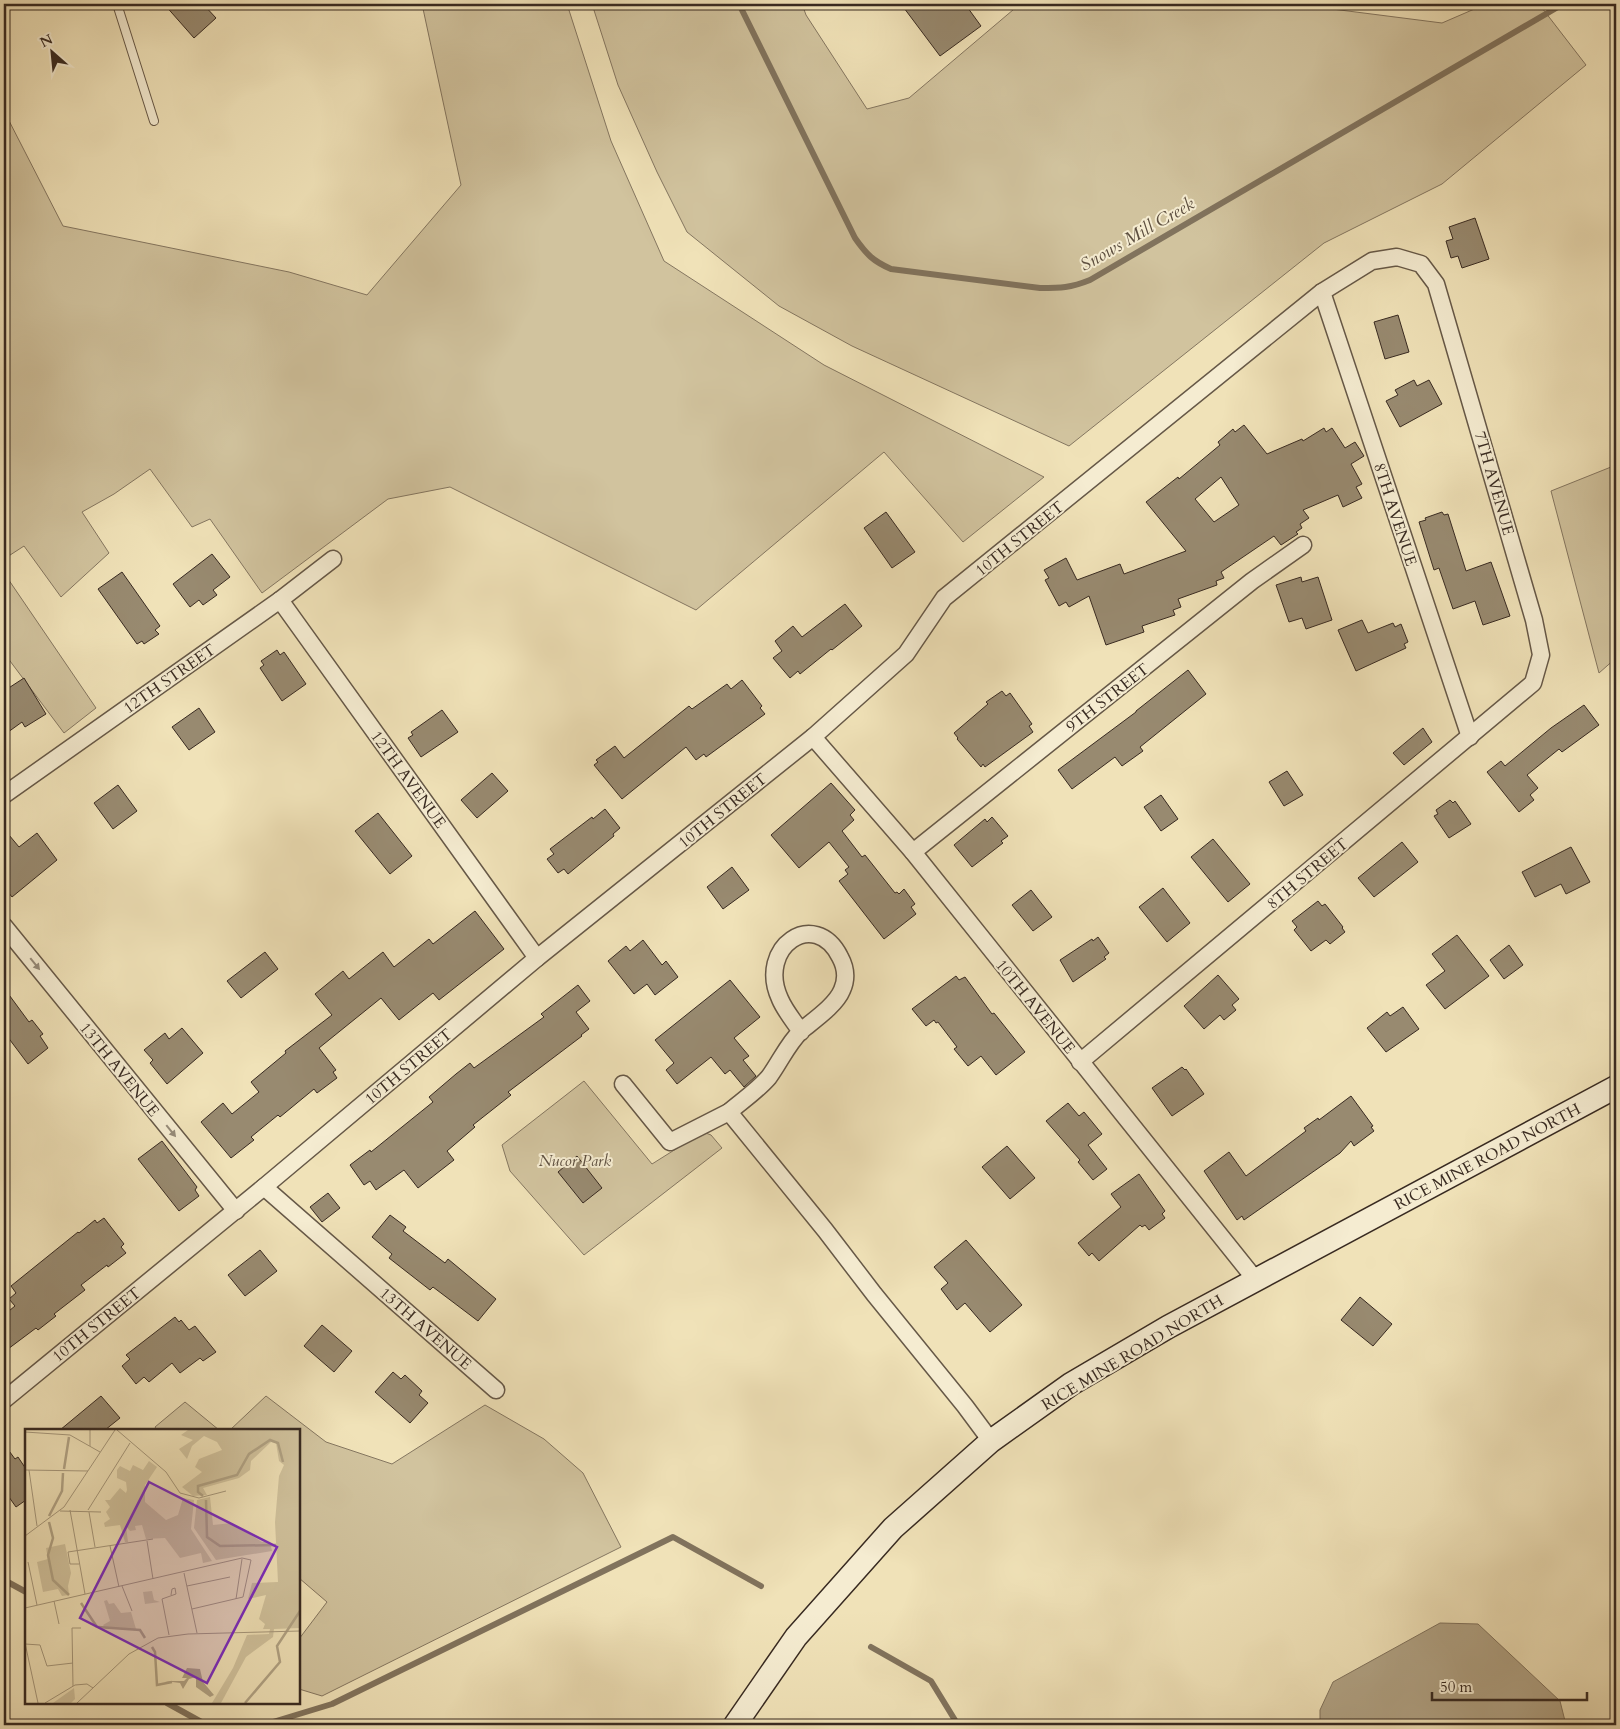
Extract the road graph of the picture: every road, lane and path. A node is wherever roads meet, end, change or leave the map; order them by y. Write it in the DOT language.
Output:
graph roads {
  1 [pos="117,4"];
  2 [pos="154,121"];
  3 [pos="1436,284"];
  4 [pos="1322,292"];
  5 [pos="1302,545"];
  6 [pos="333,559"];
  7 [pos="280,600"];
  8 [pos="1533,683"];
  9 [pos="813,737"];
  10 [pos="1470,737"];
  11 [pos="4,795"];
  12 [pos="912,852"];
  13 [pos="4,926"];
  14 [pos="537,958"];
  15 [pos="800,1032"];
  16 [pos="1080,1062"];
  17 [pos="623,1084"];
  18 [pos="1616,1087"];
  19 [pos="729,1112"];
  20 [pos="264,1187"];
  21 [pos="236,1211"];
  22 [pos="1255,1279"];
  23 [pos="496,1390"];
  24 [pos="4,1400"];
  25 [pos="991,1441"];
  26 [pos="735,1725"];
  1 -- 2 [label="lane"];
  3 -- 4 [label="street, 10TH STREET"];
  3 -- 8 [label="street, 7TH AVENUE"];
  4 -- 9 [label="street, 10TH STREET"];
  4 -- 10 [label="street, 8TH AVENUE"];
  5 -- 12 [label="street, 9TH STREET"];
  6 -- 7 [label="street, 12TH STREET"];
  7 -- 11 [label="street, 12TH STREET"];
  7 -- 14 [label="street, 12TH AVENUE"];
  8 -- 10 [label="street, 8TH STREET"];
  9 -- 12 [label="street, 10TH AVENUE"];
  9 -- 14 [label="street, 10TH STREET"];
  10 -- 16 [label="street, 8TH STREET"];
  12 -- 16 [label="street, 10TH AVENUE"];
  13 -- 21 [label="street, 13TH AVENUE, one-way"];
  14 -- 20 [label="street, 10TH STREET"];
  15 -- 15 [label="street"];
  15 -- 19 [label="street"];
  16 -- 22 [label="street, 10TH AVENUE"];
  17 -- 19 [label="street"];
  18 -- 22 [label="main road, RICE MINE ROAD NORTH"];
  19 -- 25 [label="street"];
  20 -- 21 [label="street, 10TH STREET"];
  20 -- 23 [label="street, 13TH AVENUE"];
  21 -- 24 [label="street, 10TH STREET"];
  22 -- 25 [label="main road, RICE MINE ROAD NORTH"];
  25 -- 26 [label="main road, RICE MINE ROAD NORTH"];
}
